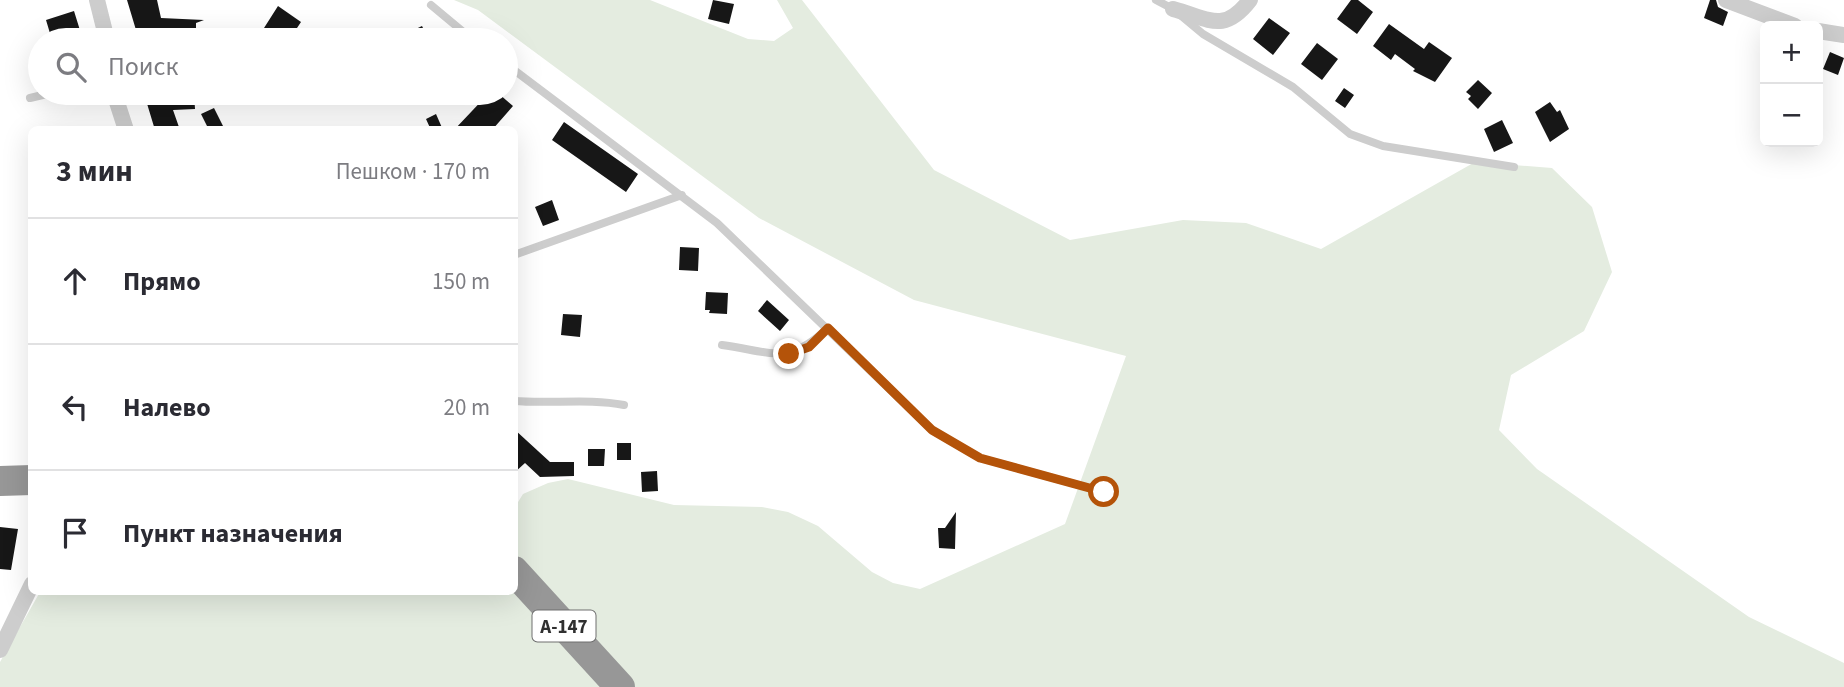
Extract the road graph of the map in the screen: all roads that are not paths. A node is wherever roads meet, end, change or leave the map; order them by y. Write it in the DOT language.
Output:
graph roads {
  1 [pos="97,0"];
  2 [pos="1156,0"];
  3 [pos="1250,0"];
  4 [pos="1726,0"];
  5 [pos="431,5"];
  6 [pos="1173,9"];
  7 [pos="1782,21"];
  8 [pos="104,28"];
  9 [pos="459,28"];
  10 [pos="1823,32"];
  11 [pos="1844,35"];
  12 [pos="518,74"];
  13 [pos="118,105"];
  14 [pos="125,126"];
  15 [pos="1514,167"];
  16 [pos="682,195"];
  17 [pos="518,254"];
  18 [pos="828,328"];
  19 [pos="722,345"];
  20 [pos="518,401"];
  21 [pos="624,405"];
  22 [pos="28,480"];
  23 [pos="0,481"];
  24 [pos="1104,492"];
  25 [pos="518,575"];
  26 [pos="28,592"];
  27 [pos="0,650"];
  28 [pos="620,687"];
  1 -- 8 [label="street"];
  2 -- 6 [label="lane"];
  3 -- 6 [label="street"];
  4 -- 7 [label="street"];
  5 -- 9 [label="lane"];
  6 -- 15 [label="lane"];
  10 -- 11 [label="street"];
  12 -- 16 [label="lane"];
  13 -- 14 [label="street"];
  16 -- 17 [label="lane"];
  16 -- 18 [label="lane"];
  18 -- 19 [label="lane"];
  18 -- 24 [label="lane"];
  20 -- 21 [label="lane"];
  22 -- 23 [label="highway"];
  25 -- 28 [label="highway, А-147"];
  26 -- 27 [label="street"];
}
